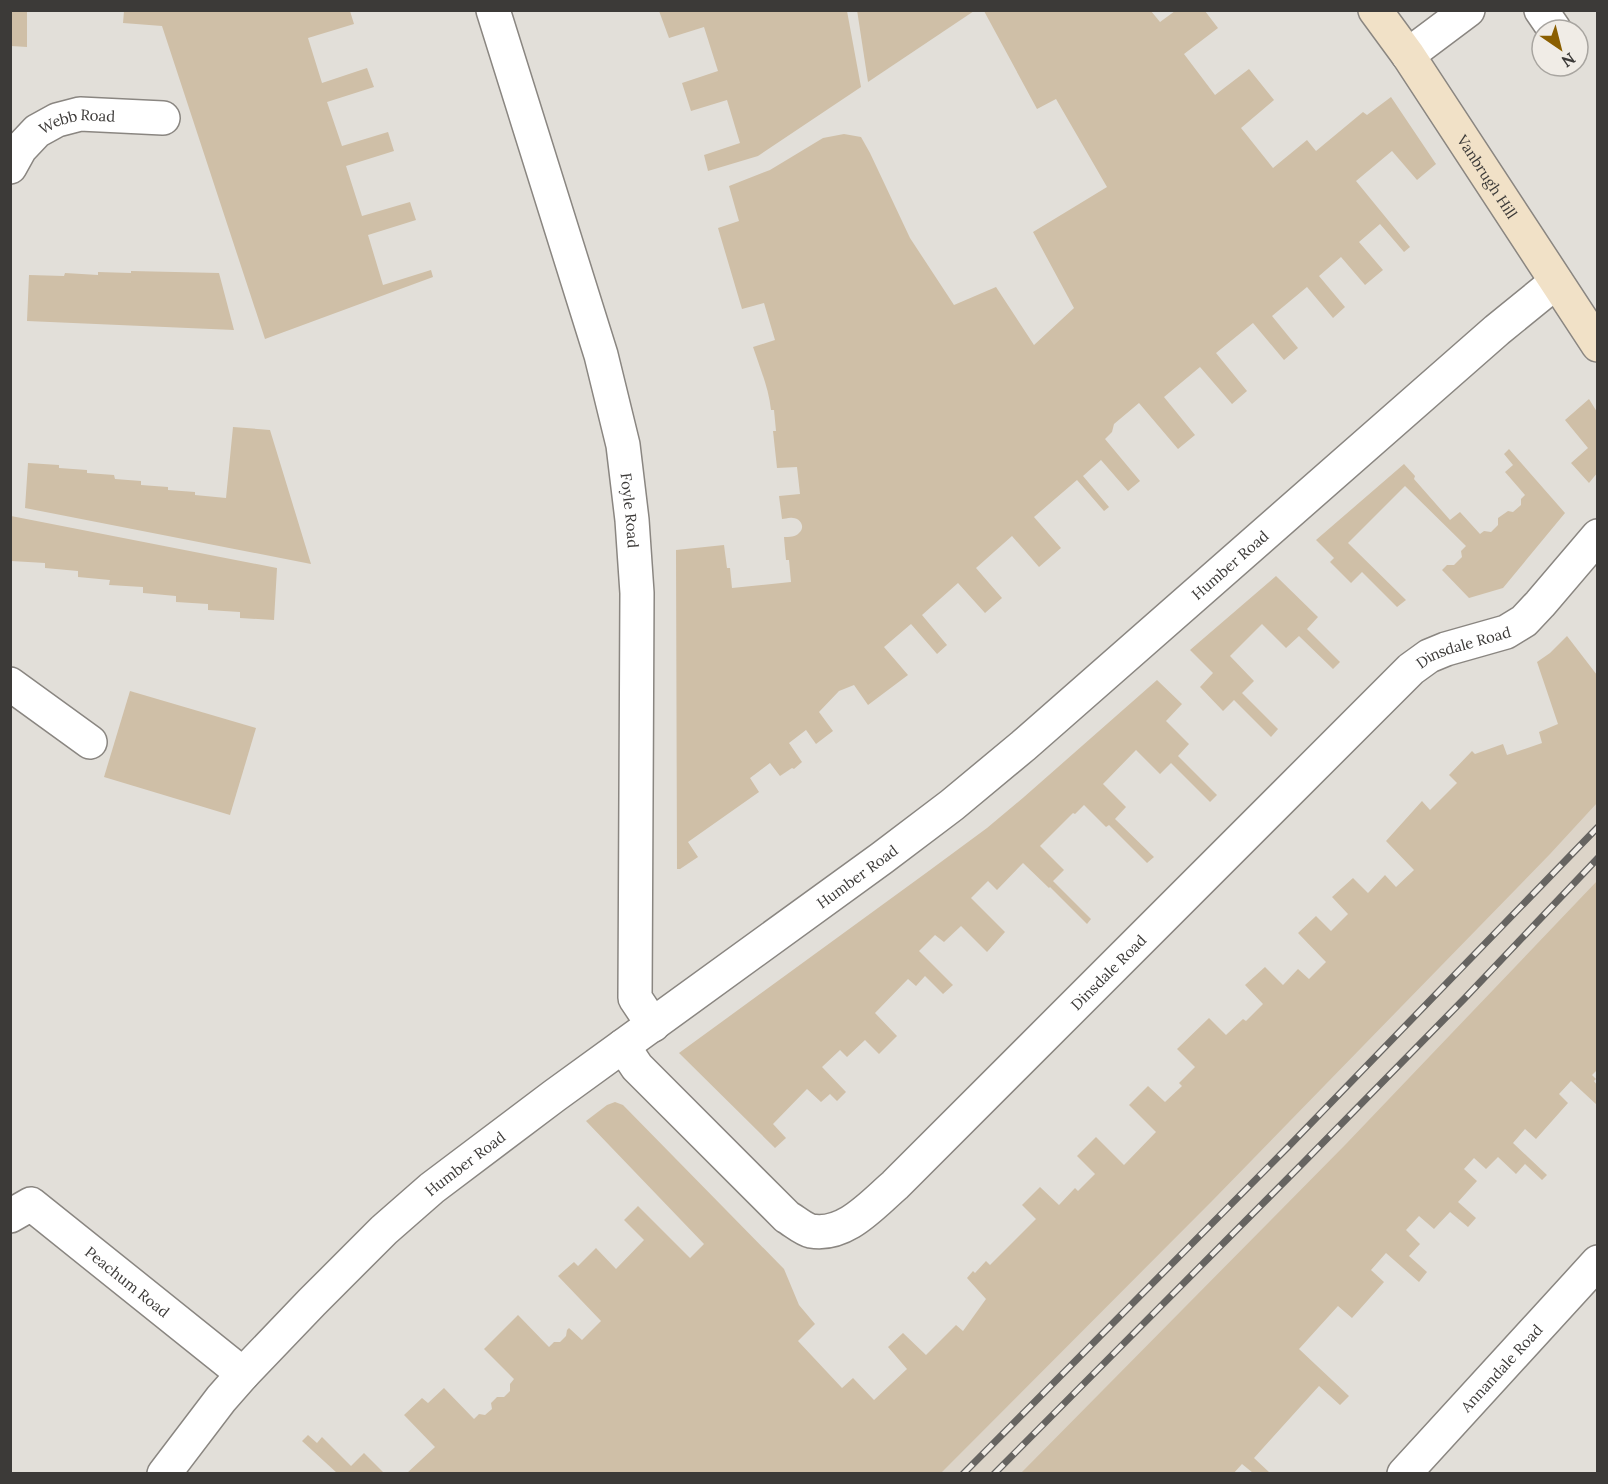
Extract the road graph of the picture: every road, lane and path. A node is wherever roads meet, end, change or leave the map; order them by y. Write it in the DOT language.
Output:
graph roads {
  1 [pos="493,10"];
  2 [pos="1375,10"];
  3 [pos="1468,10"];
  4 [pos="1408,55"];
  5 [pos="163,118"];
  6 [pos="10,167"];
  7 [pos="1556,282"];
  8 [pos="1598,345"];
  9 [pos="1598,536"];
  10 [pos="10,684"];
  11 [pos="90,742"];
  12 [pos="653,1025"];
  13 [pos="623,1046"];
  14 [pos="10,1216"];
  15 [pos="1598,1262"];
  16 [pos="243,1374"];
  17 [pos="164,1473"];
  18 [pos="1404,1473"];
  1 -- 12 [label="street, Foyle Road"];
  2 -- 4 [label="street, Vanbrugh Hill"];
  3 -- 4 [label="street"];
  4 -- 7 [label="street, Vanbrugh Hill"];
  5 -- 6 [label="street, Webb Road"];
  7 -- 8 [label="street, Vanbrugh Hill"];
  7 -- 12 [label="street, Humber Road"];
  9 -- 13 [label="street, Dinsdale Road"];
  10 -- 11 [label="street"];
  12 -- 13 [label="street, Humber Road"];
  13 -- 16 [label="street, Humber Road"];
  14 -- 16 [label="street, Peachum Road"];
  15 -- 18 [label="street, Annandale Road"];
  16 -- 17 [label="street, Humber Road"];
}
